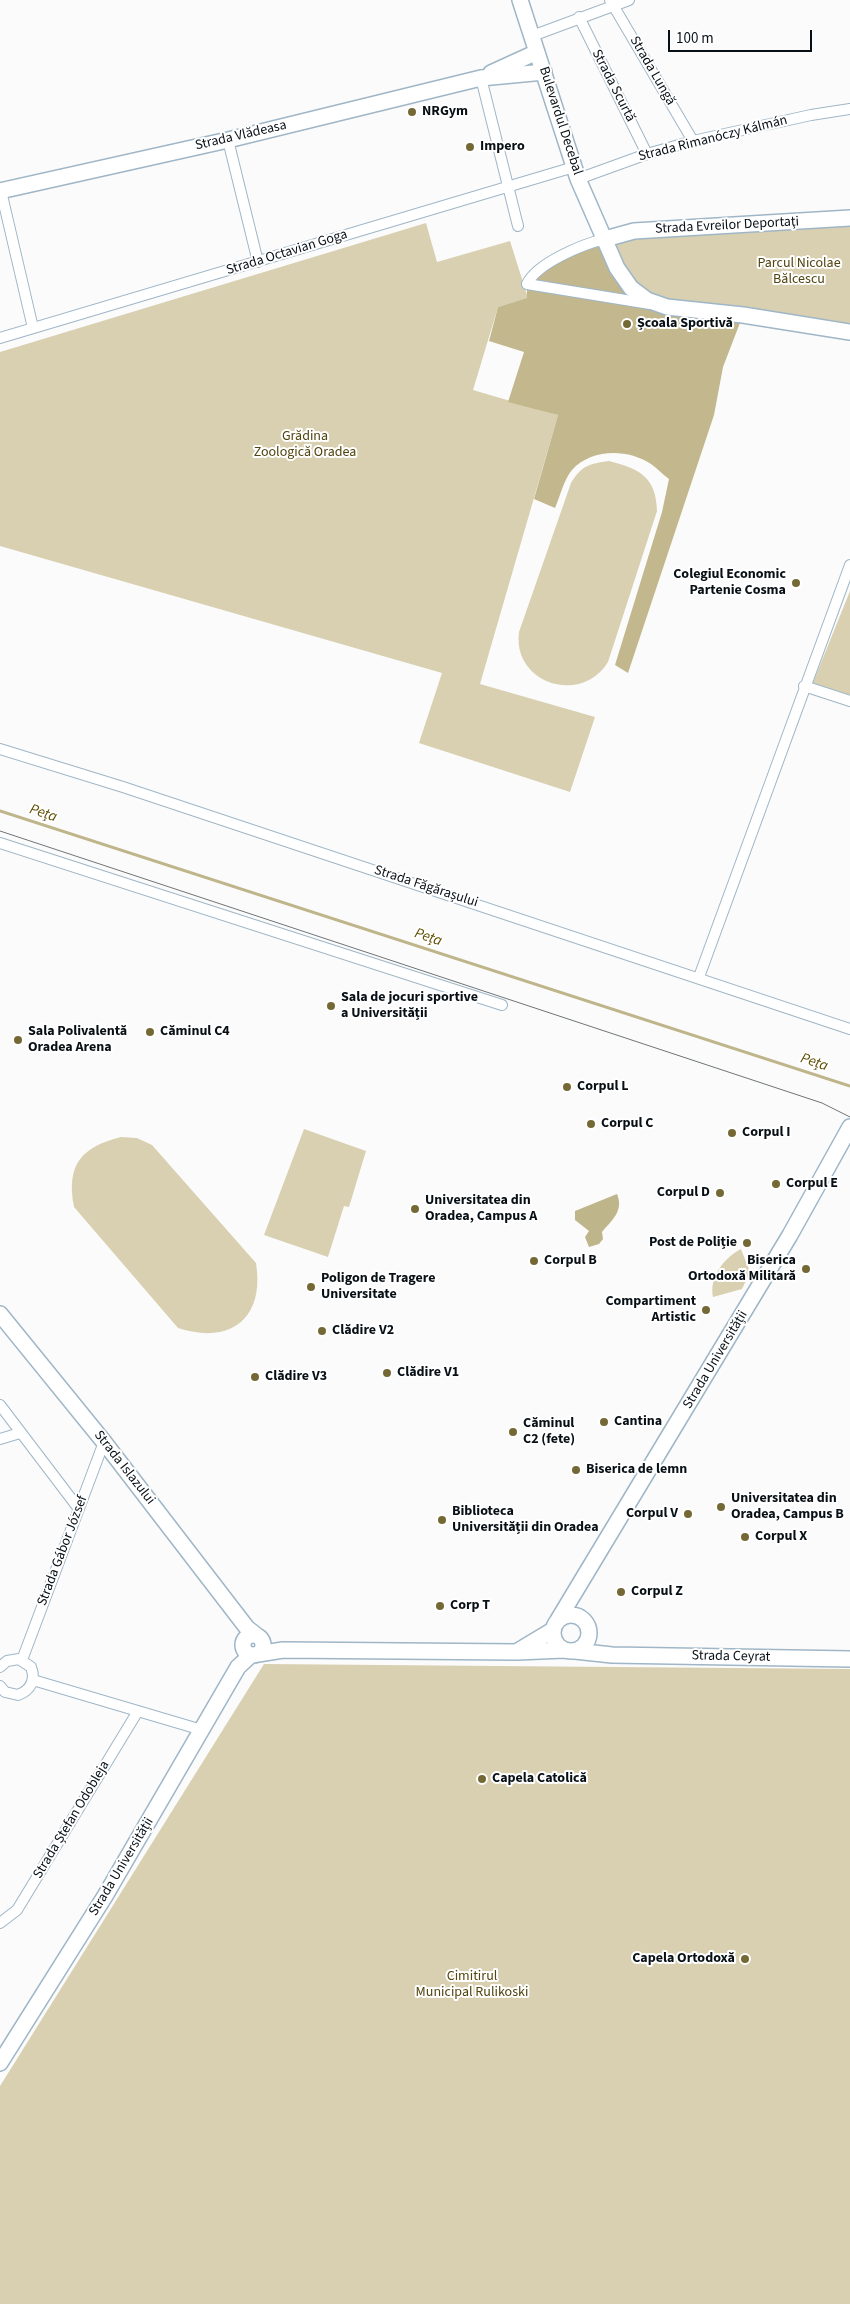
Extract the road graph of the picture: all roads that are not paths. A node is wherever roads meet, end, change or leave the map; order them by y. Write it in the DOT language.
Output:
graph roads {
  1 [pos="520,0"];
  2 [pos="629,0"];
  3 [pos="612,2"];
  4 [pos="579,17"];
  5 [pos="532,36"];
  6 [pos="537,52"];
  7 [pos="544,72"];
  8 [pos="481,78"];
  9 [pos="850,109"];
  10 [pos="228,140"];
  11 [pos="694,142"];
  12 [pos="647,154"];
  13 [pos="576,173"];
  14 [pos="508,187"];
  15 [pos="1,191"];
  16 [pos="850,218"];
  17 [pos="518,226"];
  18 [pos="605,239"];
  19 [pos="258,262"];
  20 [pos="667,307"];
  21 [pos="34,328"];
  22 [pos="850,332"];
  23 [pos="0,338"];
  24 [pos="850,565"];
  25 [pos="804,686"];
  26 [pos="850,701"];
  27 [pos="0,749"];
  28 [pos="0,843"];
  29 [pos="699,977"];
  30 [pos="502,1005"];
  31 [pos="850,1029"];
  32 [pos="850,1127"];
  33 [pos="0,1314"];
  34 [pos="0,1405"];
  35 [pos="20,1433"];
  36 [pos="0,1439"];
  37 [pos="104,1442"];
  38 [pos="79,1509"];
  39 [pos="576,1590"];
  40 [pos="585,1623"];
  41 [pos="556,1625"];
  42 [pos="252,1645"];
  43 [pos="569,1650"];
  44 [pos="517,1652"];
  45 [pos="612,1655"];
  46 [pos="850,1659"];
  47 [pos="22,1660"];
  48 [pos="0,1667"];
  49 [pos="33,1680"];
  50 [pos="0,1686"];
  51 [pos="138,1711"];
  52 [pos="202,1730"];
  53 [pos="0,1923"];
  54 [pos="0,2063"];
  1 -- 5 [label="main road, Bulevardul Decebal"];
  2 -- 3 [label="street"];
  3 -- 4 [label="street"];
  3 -- 11 [label="street, Strada Lungă"];
  4 -- 5 [label="street"];
  4 -- 12 [label="street, Strada Scurtă"];
  5 -- 6 [label="main road, Bulevardul Decebal"];
  6 -- 7 [label="main road, Bulevardul Decebal"];
  6 -- 8 [label="main road, Strada Vlădeasa"];
  7 -- 8 [label="main road, Strada Vlădeasa"];
  7 -- 13 [label="main road, Bulevardul Decebal"];
  8 -- 10 [label="main road, Strada Vlădeasa"];
  8 -- 14 [label="street"];
  9 -- 11 [label="street, Strada Rimanóczy Kálmán"];
  10 -- 15 [label="main road, Strada Vlădeasa"];
  10 -- 19 [label="street"];
  11 -- 12 [label="street, Strada Rimanóczy Kálmán"];
  12 -- 13 [label="street, Strada Rimanóczy Kálmán"];
  13 -- 14 [label="street, Strada Octavian Goga"];
  13 -- 18 [label="main road, Bulevardul Decebal"];
  14 -- 17 [label="street"];
  14 -- 19 [label="street, Strada Octavian Goga"];
  15 -- 21 [label="street"];
  16 -- 18 [label="main road, Strada Evreilor Deportaţi"];
  18 -- 20 [label="main road, Bulevardul Decebal"];
  18 -- 20 [label="street"];
  19 -- 21 [label="street, Strada Octavian Goga"];
  20 -- 22 [label="main road, Bulevardul Decebal"];
  21 -- 23 [label="street, Strada Octavian Goga"];
  24 -- 25 [label="street"];
  25 -- 26 [label="street"];
  25 -- 29 [label="street"];
  27 -- 29 [label="street, Strada Făgărașului"];
  28 -- 30 [label="street"];
  29 -- 31 [label="street, Strada Făgărașului"];
  32 -- 39 [label="main road, Strada Universității"];
  33 -- 37 [label="main road, Strada Islazului"];
  34 -- 35 [label="street"];
  35 -- 36 [label="street"];
  35 -- 38 [label="street"];
  37 -- 38 [label="street, Strada Gábor József"];
  37 -- 42 [label="main road, Strada Islazului"];
  38 -- 47 [label="street, Strada Gábor József"];
  39 -- 40 [label="main road"];
  39 -- 41 [label="main road, Strada Universității"];
  40 -- 41 [label="main road"];
  40 -- 43 [label="main road"];
  40 -- 45 [label="main road"];
  41 -- 43 [label="main road"];
  41 -- 44 [label="main road, Strada Universității"];
  42 -- 44 [label="main road"];
  42 -- 52 [label="main road, Strada Universității"];
  43 -- 44 [label="main road"];
  43 -- 45 [label="main road, Strada Ceyrat"];
  45 -- 46 [label="main road, Strada Ceyrat"];
  47 -- 48 [label="street"];
  47 -- 49 [label="street"];
  49 -- 50 [label="street"];
  49 -- 51 [label="street"];
  51 -- 52 [label="street"];
  51 -- 53 [label="street, Strada Ștefan Odobleja"];
  52 -- 54 [label="main road, Strada Universității"];
}
